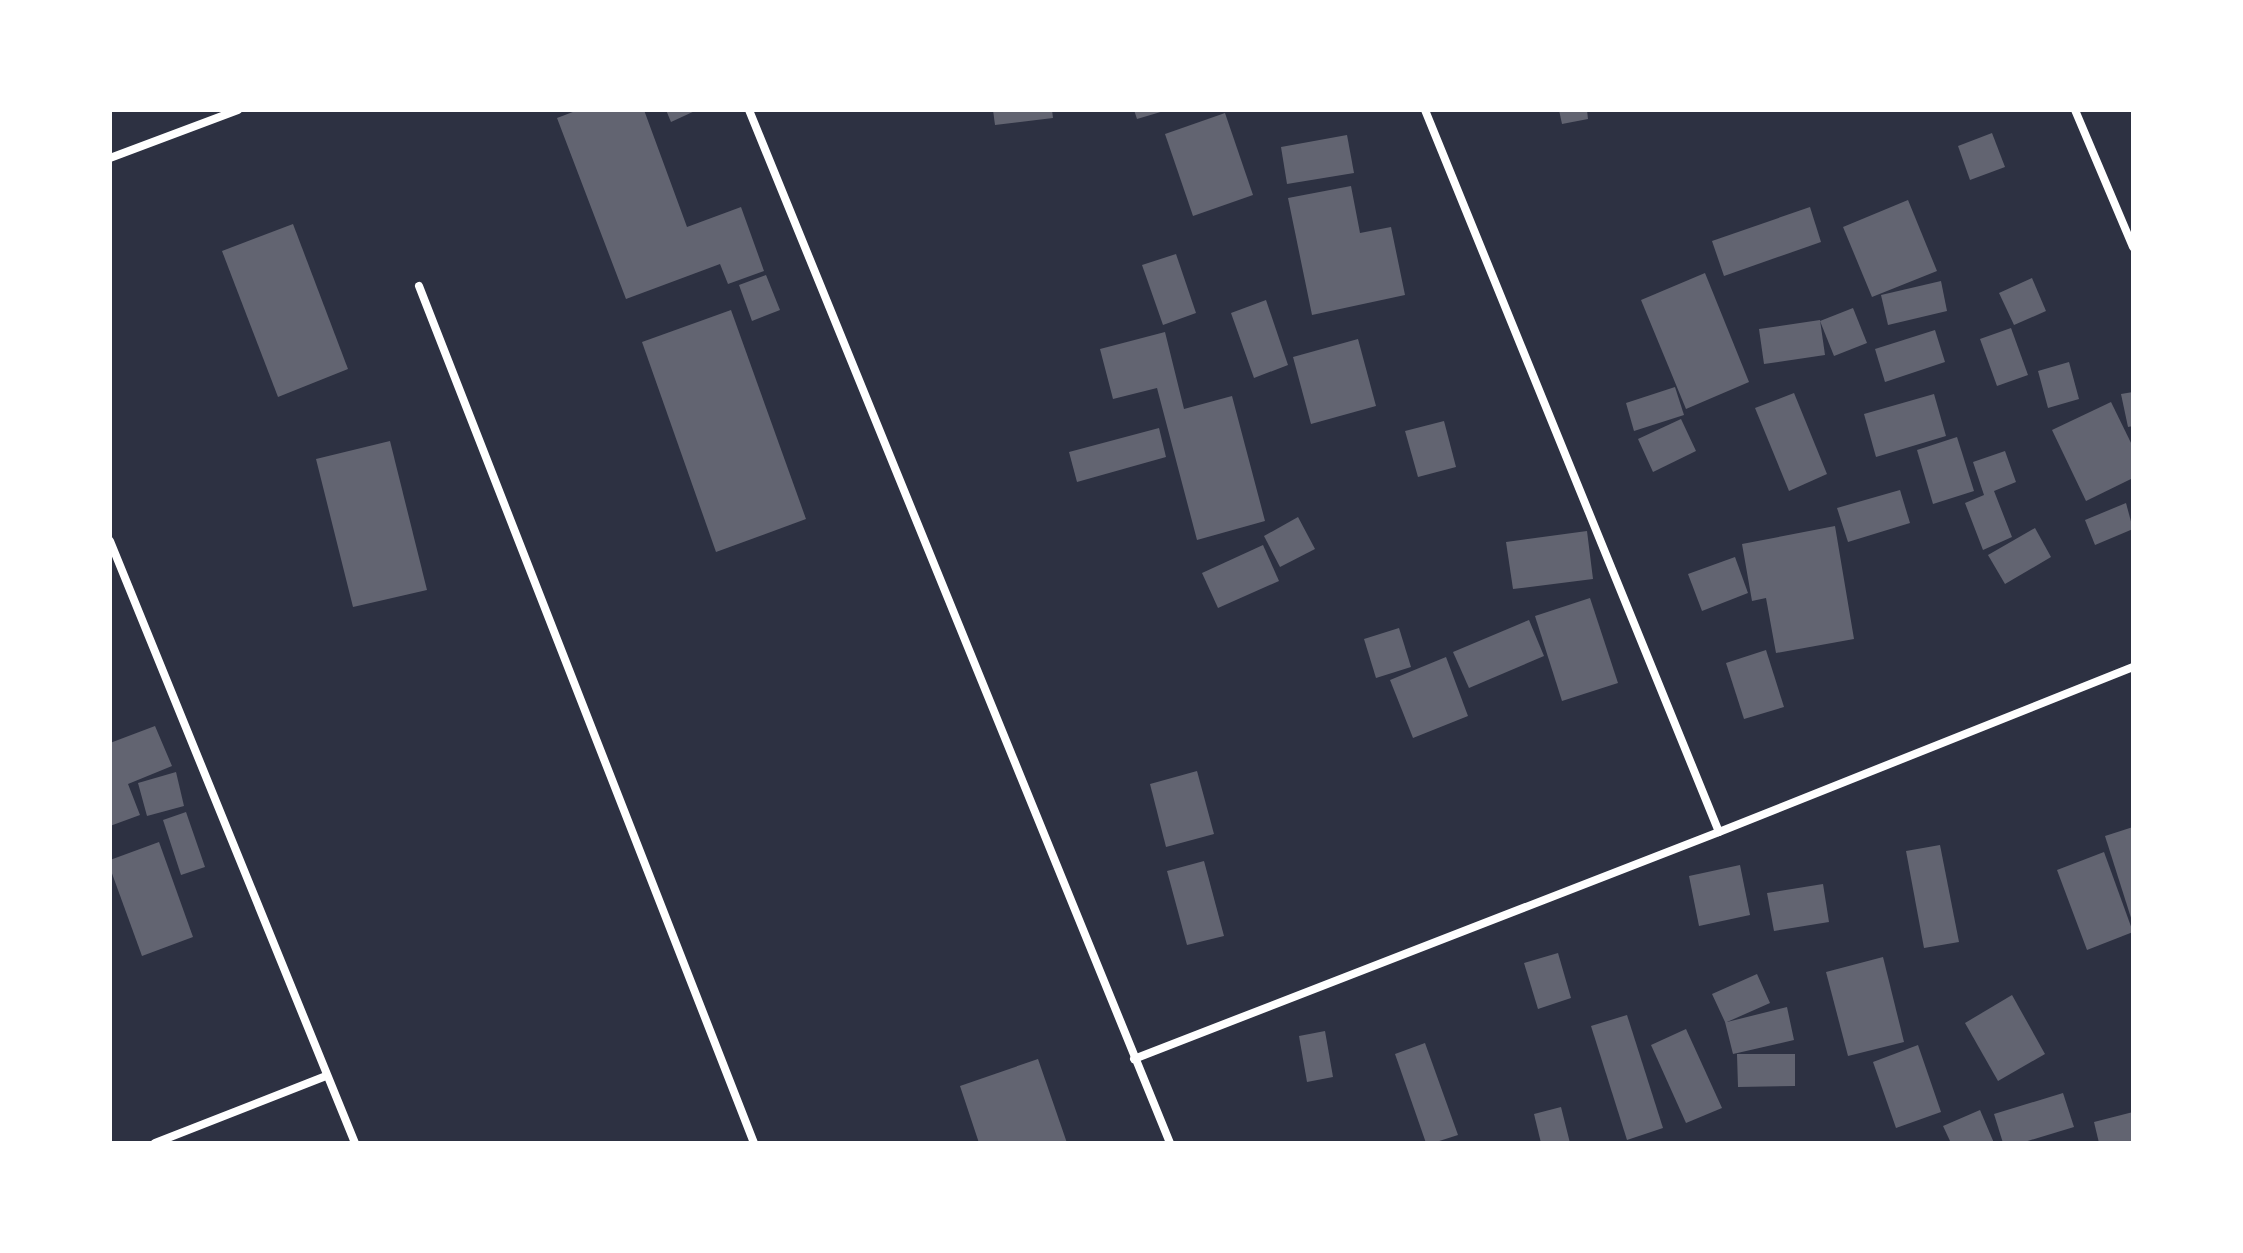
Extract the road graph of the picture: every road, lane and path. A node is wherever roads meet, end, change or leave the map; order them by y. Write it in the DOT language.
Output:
graph roads {
  1 [pos="238,110"];
  2 [pos="749,110"];
  3 [pos="1425,110"];
  4 [pos="2075,110"];
  5 [pos="110,158"];
  6 [pos="2133,247"];
  7 [pos="419,286"];
  8 [pos="110,541"];
  9 [pos="2133,667"];
  10 [pos="1719,832"];
  11 [pos="1134,1059"];
  12 [pos="326,1076"];
  13 [pos="155,1143"];
  14 [pos="355,1143"];
  15 [pos="754,1143"];
  16 [pos="1170,1143"];
  1 -- 5 [label="street"];
  2 -- 11 [label="street"];
  3 -- 10 [label="street"];
  4 -- 6 [label="street"];
  7 -- 15 [label="street"];
  8 -- 12 [label="street"];
  9 -- 10 [label="street"];
  10 -- 11 [label="street"];
  11 -- 16 [label="street"];
  12 -- 13 [label="street"];
  12 -- 14 [label="street"];
}
